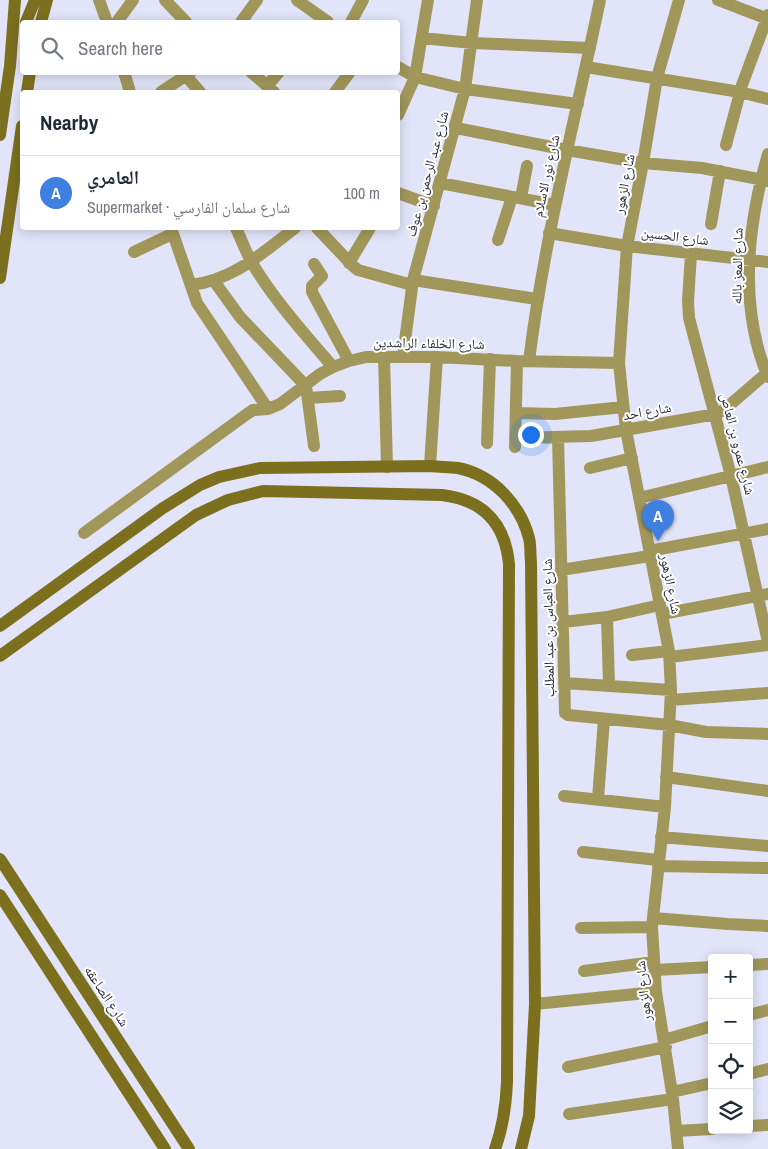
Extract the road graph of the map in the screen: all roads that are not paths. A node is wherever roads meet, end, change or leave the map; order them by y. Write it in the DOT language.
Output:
graph roads {
  1 [pos="15,0"];
  2 [pos="35,0"];
  3 [pos="46,0"];
  4 [pos="99,0"];
  5 [pos="133,0"];
  6 [pos="165,0"];
  7 [pos="257,0"];
  8 [pos="297,0"];
  9 [pos="362,0"];
  10 [pos="428,0"];
  11 [pos="477,0"];
  12 [pos="600,0"];
  13 [pos="679,0"];
  14 [pos="718,0"];
  15 [pos="768,17"];
  16 [pos="27,20"];
  17 [pos="41,20"];
  18 [pos="106,20"];
  19 [pos="118,20"];
  20 [pos="184,20"];
  21 [pos="242,20"];
  22 [pos="325,20"];
  23 [pos="352,20"];
  24 [pos="20,38"];
  25 [pos="422,38"];
  26 [pos="472,42"];
  27 [pos="590,48"];
  28 [pos="10,66"];
  29 [pos="586,67"];
  30 [pos="400,68"];
  31 [pos="30,75"];
  32 [pos="125,75"];
  33 [pos="187,75"];
  34 [pos="190,75"];
  35 [pos="254,75"];
  36 [pos="278,75"];
  37 [pos="348,75"];
  38 [pos="415,77"];
  39 [pos="657,78"];
  40 [pos="465,89"];
  41 [pos="28,90"];
  42 [pos="129,90"];
  43 [pos="164,90"];
  44 [pos="199,90"];
  45 [pos="271,90"];
  46 [pos="336,90"];
  47 [pos="740,92"];
  48 [pos="768,99"];
  49 [pos="578,104"];
  50 [pos="400,111"];
  51 [pos="456,128"];
  52 [pos="0,135"];
  53 [pos="20,138"];
  54 [pos="726,145"];
  55 [pos="567,150"];
  56 [pos="768,154"];
  57 [pos="643,163"];
  58 [pos="527,166"];
  59 [pos="720,171"];
  60 [pos="764,180"];
  61 [pos="440,183"];
  62 [pos="400,195"];
  63 [pos="516,198"];
  64 [pos="555,205"];
  65 [pos="434,206"];
  66 [pos="711,224"];
  67 [pos="237,230"];
  68 [pos="293,230"];
  69 [pos="319,230"];
  70 [pos="369,230"];
  71 [pos="172,231"];
  72 [pos="549,233"];
  73 [pos="498,240"];
  74 [pos="627,246"];
  75 [pos="2,250"];
  76 [pos="134,252"];
  77 [pos="691,254"];
  78 [pos="749,260"];
  79 [pos="251,261"];
  80 [pos="768,262"];
  81 [pos="348,263"];
  82 [pos="314,264"];
  83 [pos="0,278"];
  84 [pos="214,281"];
  85 [pos="412,283"];
  86 [pos="191,285"];
  87 [pos="537,299"];
  88 [pos="403,356"];
  89 [pos="384,357"];
  90 [pos="437,357"];
  91 [pos="490,359"];
  92 [pos="349,360"];
  93 [pos="523,361"];
  94 [pos="619,363"];
  95 [pos="333,367"];
  96 [pos="768,374"];
  97 [pos="307,392"];
  98 [pos="340,396"];
  99 [pos="623,407"];
  100 [pos="268,409"];
  101 [pos="516,413"];
  102 [pos="716,414"];
  103 [pos="626,430"];
  104 [pos="558,438"];
  105 [pos="487,443"];
  106 [pos="515,443"];
  107 [pos="314,446"];
  108 [pos="632,458"];
  109 [pos="387,466"];
  110 [pos="430,466"];
  111 [pos="768,467"];
  112 [pos="590,468"];
  113 [pos="731,476"];
  114 [pos="638,498"];
  115 [pos="768,529"];
  116 [pos="84,533"];
  117 [pos="744,534"];
  118 [pos="650,554"];
  119 [pos="561,570"];
  120 [pos="763,595"];
  121 [pos="661,609"];
  122 [pos="607,617"];
  123 [pos="563,622"];
  124 [pos="0,626"];
  125 [pos="768,644"];
  126 [pos="670,654"];
  127 [pos="632,655"];
  128 [pos="0,656"];
  129 [pos="564,683"];
  130 [pos="609,685"];
  131 [pos="768,693"];
  132 [pos="671,695"];
  133 [pos="604,719"];
  134 [pos="669,725"];
  135 [pos="768,734"];
  136 [pos="666,777"];
  137 [pos="768,790"];
  138 [pos="564,796"];
  139 [pos="598,800"];
  140 [pos="665,807"];
  141 [pos="661,837"];
  142 [pos="768,846"];
  143 [pos="582,852"];
  144 [pos="0,860"];
  145 [pos="658,863"];
  146 [pos="768,868"];
  147 [pos="0,895"];
  148 [pos="652,922"];
  149 [pos="768,926"];
  150 [pos="581,928"];
  151 [pos="768,964"];
  152 [pos="753,965"];
  153 [pos="654,966"];
  154 [pos="708,967"];
  155 [pos="584,971"];
  156 [pos="656,992"];
  157 [pos="535,1004"];
  158 [pos="768,1010"];
  159 [pos="753,1014"];
  160 [pos="708,1028"];
  161 [pos="665,1044"];
  162 [pos="568,1067"];
  163 [pos="768,1069"];
  164 [pos="753,1073"];
  165 [pos="708,1084"];
  166 [pos="673,1095"];
  167 [pos="570,1114"];
  168 [pos="768,1125"];
  169 [pos="753,1126"];
  170 [pos="708,1129"];
  171 [pos="676,1131"];
  172 [pos="165,1149"];
  173 [pos="188,1149"];
  174 [pos="495,1149"];
  175 [pos="522,1149"];
  176 [pos="678,1149"];
  1 -- 28 [label="street"];
  2 -- 16 [label="street"];
  3 -- 17 [label="street"];
  4 -- 18 [label="street"];
  5 -- 19 [label="street"];
  6 -- 20 [label="street"];
  7 -- 21 [label="street"];
  8 -- 22 [label="street"];
  9 -- 23 [label="street"];
  10 -- 25 [label="street"];
  11 -- 26 [label="street, شارع عبد الرحمن بن عوف"];
  12 -- 27 [label="street, شارع نور الاسلام"];
  13 -- 39 [label="street, شارع الزهور"];
  14 -- 15 [label="street"];
  15 -- 47 [label="street"];
  24 -- 28 [label="street"];
  25 -- 26 [label="street"];
  25 -- 38 [label="street"];
  26 -- 27 [label="street"];
  26 -- 40 [label="street, شارع عبد الرحمن بن عوف"];
  27 -- 29 [label="street, شارع نور الاسلام"];
  28 -- 52 [label="street"];
  29 -- 39 [label="street"];
  29 -- 49 [label="street, شارع نور الاسلام"];
  30 -- 38 [label="street"];
  31 -- 41 [label="street"];
  32 -- 42 [label="street"];
  33 -- 43 [label="street"];
  34 -- 44 [label="street"];
  35 -- 45 [label="street"];
  36 -- 45 [label="street"];
  37 -- 46 [label="street"];
  38 -- 40 [label="street"];
  38 -- 50 [label="street"];
  39 -- 47 [label="street"];
  39 -- 57 [label="street, شارع الزهور"];
  40 -- 49 [label="street"];
  40 -- 51 [label="street, شارع عبد الرحمن بن عوف"];
  47 -- 48 [label="street"];
  47 -- 54 [label="street"];
  49 -- 55 [label="street, شارع نور الاسلام"];
  51 -- 55 [label="street"];
  51 -- 61 [label="street, شارع عبد الرحمن بن عوف"];
  53 -- 75 [label="street"];
  55 -- 57 [label="street"];
  55 -- 64 [label="street, شارع نور الاسلام"];
  56 -- 60 [label="street, شارع المعز بالله"];
  57 -- 59 [label="street"];
  57 -- 74 [label="street, شارع الزهور"];
  58 -- 63 [label="street"];
  59 -- 60 [label="street"];
  59 -- 66 [label="street"];
  60 -- 78 [label="street, شارع المعز بالله"];
  61 -- 63 [label="street"];
  61 -- 65 [label="street, شارع عبد الرحمن بن عوف"];
  62 -- 65 [label="street"];
  63 -- 64 [label="street"];
  63 -- 73 [label="street"];
  64 -- 72 [label="street, شارع نور الاسلام"];
  65 -- 85 [label="street, شارع عبد الرحمن بن عوف"];
  67 -- 79 [label="street"];
  68 -- 79 [label="street"];
  69 -- 81 [label="street"];
  70 -- 81 [label="street"];
  71 -- 76 [label="street"];
  71 -- 86 [label="street"];
  72 -- 74 [label="street, شارع الحسين"];
  72 -- 87 [label="street, شارع نور الاسلام"];
  74 -- 77 [label="street, شارع الحسين"];
  74 -- 94 [label="street, شارع الزهور"];
  75 -- 83 [label="street"];
  77 -- 78 [label="street, شارع الحسين"];
  77 -- 102 [label="street, شارع عمرو بن العاص"];
  78 -- 80 [label="street, شارع الحسين"];
  78 -- 96 [label="street, شارع المعز بالله"];
  79 -- 84 [label="street"];
  79 -- 95 [label="street"];
  81 -- 85 [label="street"];
  82 -- 92 [label="street"];
  84 -- 86 [label="street"];
  84 -- 97 [label="street"];
  85 -- 87 [label="street"];
  85 -- 88 [label="street, شارع عبد الرحمن بن عوف"];
  86 -- 100 [label="street"];
  87 -- 93 [label="street, شارع نور الاسلام"];
  88 -- 89 [label="street, شارع الخلفاء الراشدين"];
  88 -- 90 [label="street, شارع الخلفاء الراشدين"];
  89 -- 92 [label="street, شارع الخلفاء الراشدين"];
  89 -- 109 [label="street"];
  90 -- 91 [label="street, شارع الخلفاء الراشدين"];
  90 -- 110 [label="street"];
  91 -- 93 [label="street, شارع الخلفاء الراشدين"];
  91 -- 105 [label="street"];
  92 -- 95 [label="street, شارع الخلفاء الراشدين"];
  93 -- 94 [label="street, شارع الخلفاء الراشدين"];
  93 -- 101 [label="street, شارع نور الاسلام"];
  94 -- 99 [label="street, شارع الزهور"];
  95 -- 97 [label="street, شارع الخلفاء الراشدين"];
  96 -- 102 [label="street, شارع احد"];
  97 -- 98 [label="street"];
  97 -- 100 [label="street, شارع الخلفاء الراشدين"];
  97 -- 107 [label="street"];
  99 -- 101 [label="street"];
  99 -- 103 [label="street, شارع الزهور"];
  100 -- 116 [label="street, شارع الخلفاء الراشدين"];
  101 -- 106 [label="street, شارع نور الاسلام"];
  102 -- 103 [label="street, شارع احد"];
  102 -- 113 [label="street, شارع عمرو بن العاص"];
  103 -- 104 [label="street, شارع احد"];
  103 -- 108 [label="street, شارع الزهور"];
  104 -- 106 [label="street, شارع احد"];
  104 -- 119 [label="street, شارع العباس بن عبد المطلب"];
  108 -- 112 [label="street"];
  108 -- 114 [label="street, شارع الزهور"];
  109 -- 110 [label="street"];
  109 -- 124 [label="street"];
  110 -- 157 [label="street"];
  111 -- 113 [label="street"];
  113 -- 114 [label="street"];
  113 -- 117 [label="street, شارع عمرو بن العاص"];
  114 -- 118 [label="street, شارع الزهور"];
  115 -- 117 [label="street"];
  117 -- 118 [label="street"];
  117 -- 120 [label="street, شارع عمرو بن العاص"];
  118 -- 119 [label="street"];
  118 -- 121 [label="street, شارع الزهور"];
  119 -- 123 [label="street, شارع العباس بن عبد المطلب"];
  120 -- 121 [label="street"];
  120 -- 125 [label="street, شارع عمرو بن العاص"];
  121 -- 122 [label="street"];
  121 -- 126 [label="street, شارع الزهور"];
  122 -- 123 [label="street"];
  122 -- 130 [label="street"];
  123 -- 129 [label="street, شارع العباس بن عبد المطلب"];
  125 -- 126 [label="street"];
  126 -- 127 [label="street"];
  126 -- 132 [label="street, شارع الزهور"];
  128 -- 174 [label="street"];
  129 -- 130 [label="street"];
  129 -- 133 [label="street, شارع العباس بن عبد المطلب"];
  130 -- 132 [label="street"];
  131 -- 132 [label="street"];
  132 -- 134 [label="street, شارع الزهور"];
  133 -- 134 [label="street, شارع العباس بن عبد المطلب"];
  133 -- 139 [label="street"];
  134 -- 135 [label="street, شارع العباس بن عبد المطلب"];
  134 -- 136 [label="street, شارع الزهور"];
  136 -- 137 [label="street"];
  136 -- 140 [label="street, شارع الزهور"];
  138 -- 139 [label="street"];
  139 -- 140 [label="street"];
  140 -- 141 [label="street, شارع الزهور"];
  141 -- 142 [label="street"];
  141 -- 145 [label="street, شارع الزهور"];
  143 -- 145 [label="street"];
  144 -- 173 [label="street, شارع الصاعقه"];
  145 -- 146 [label="street"];
  145 -- 148 [label="street, شارع الزهور"];
  147 -- 172 [label="street"];
  148 -- 149 [label="street"];
  148 -- 150 [label="street"];
  148 -- 153 [label="street, شارع الزهور"];
  151 -- 152 [label="street"];
  153 -- 154 [label="street"];
  153 -- 155 [label="street"];
  153 -- 156 [label="street, شارع الزهور"];
  156 -- 157 [label="street"];
  156 -- 161 [label="street, شارع الزهور"];
  157 -- 175 [label="street"];
  158 -- 159 [label="street"];
  160 -- 161 [label="street"];
  161 -- 162 [label="street"];
  161 -- 166 [label="street, شارع الزهور"];
  163 -- 164 [label="street"];
  165 -- 166 [label="street"];
  166 -- 167 [label="street"];
  166 -- 171 [label="street, شارع الزهور"];
  168 -- 169 [label="street"];
  170 -- 171 [label="street"];
  171 -- 176 [label="street, شارع الزهور"];
}
